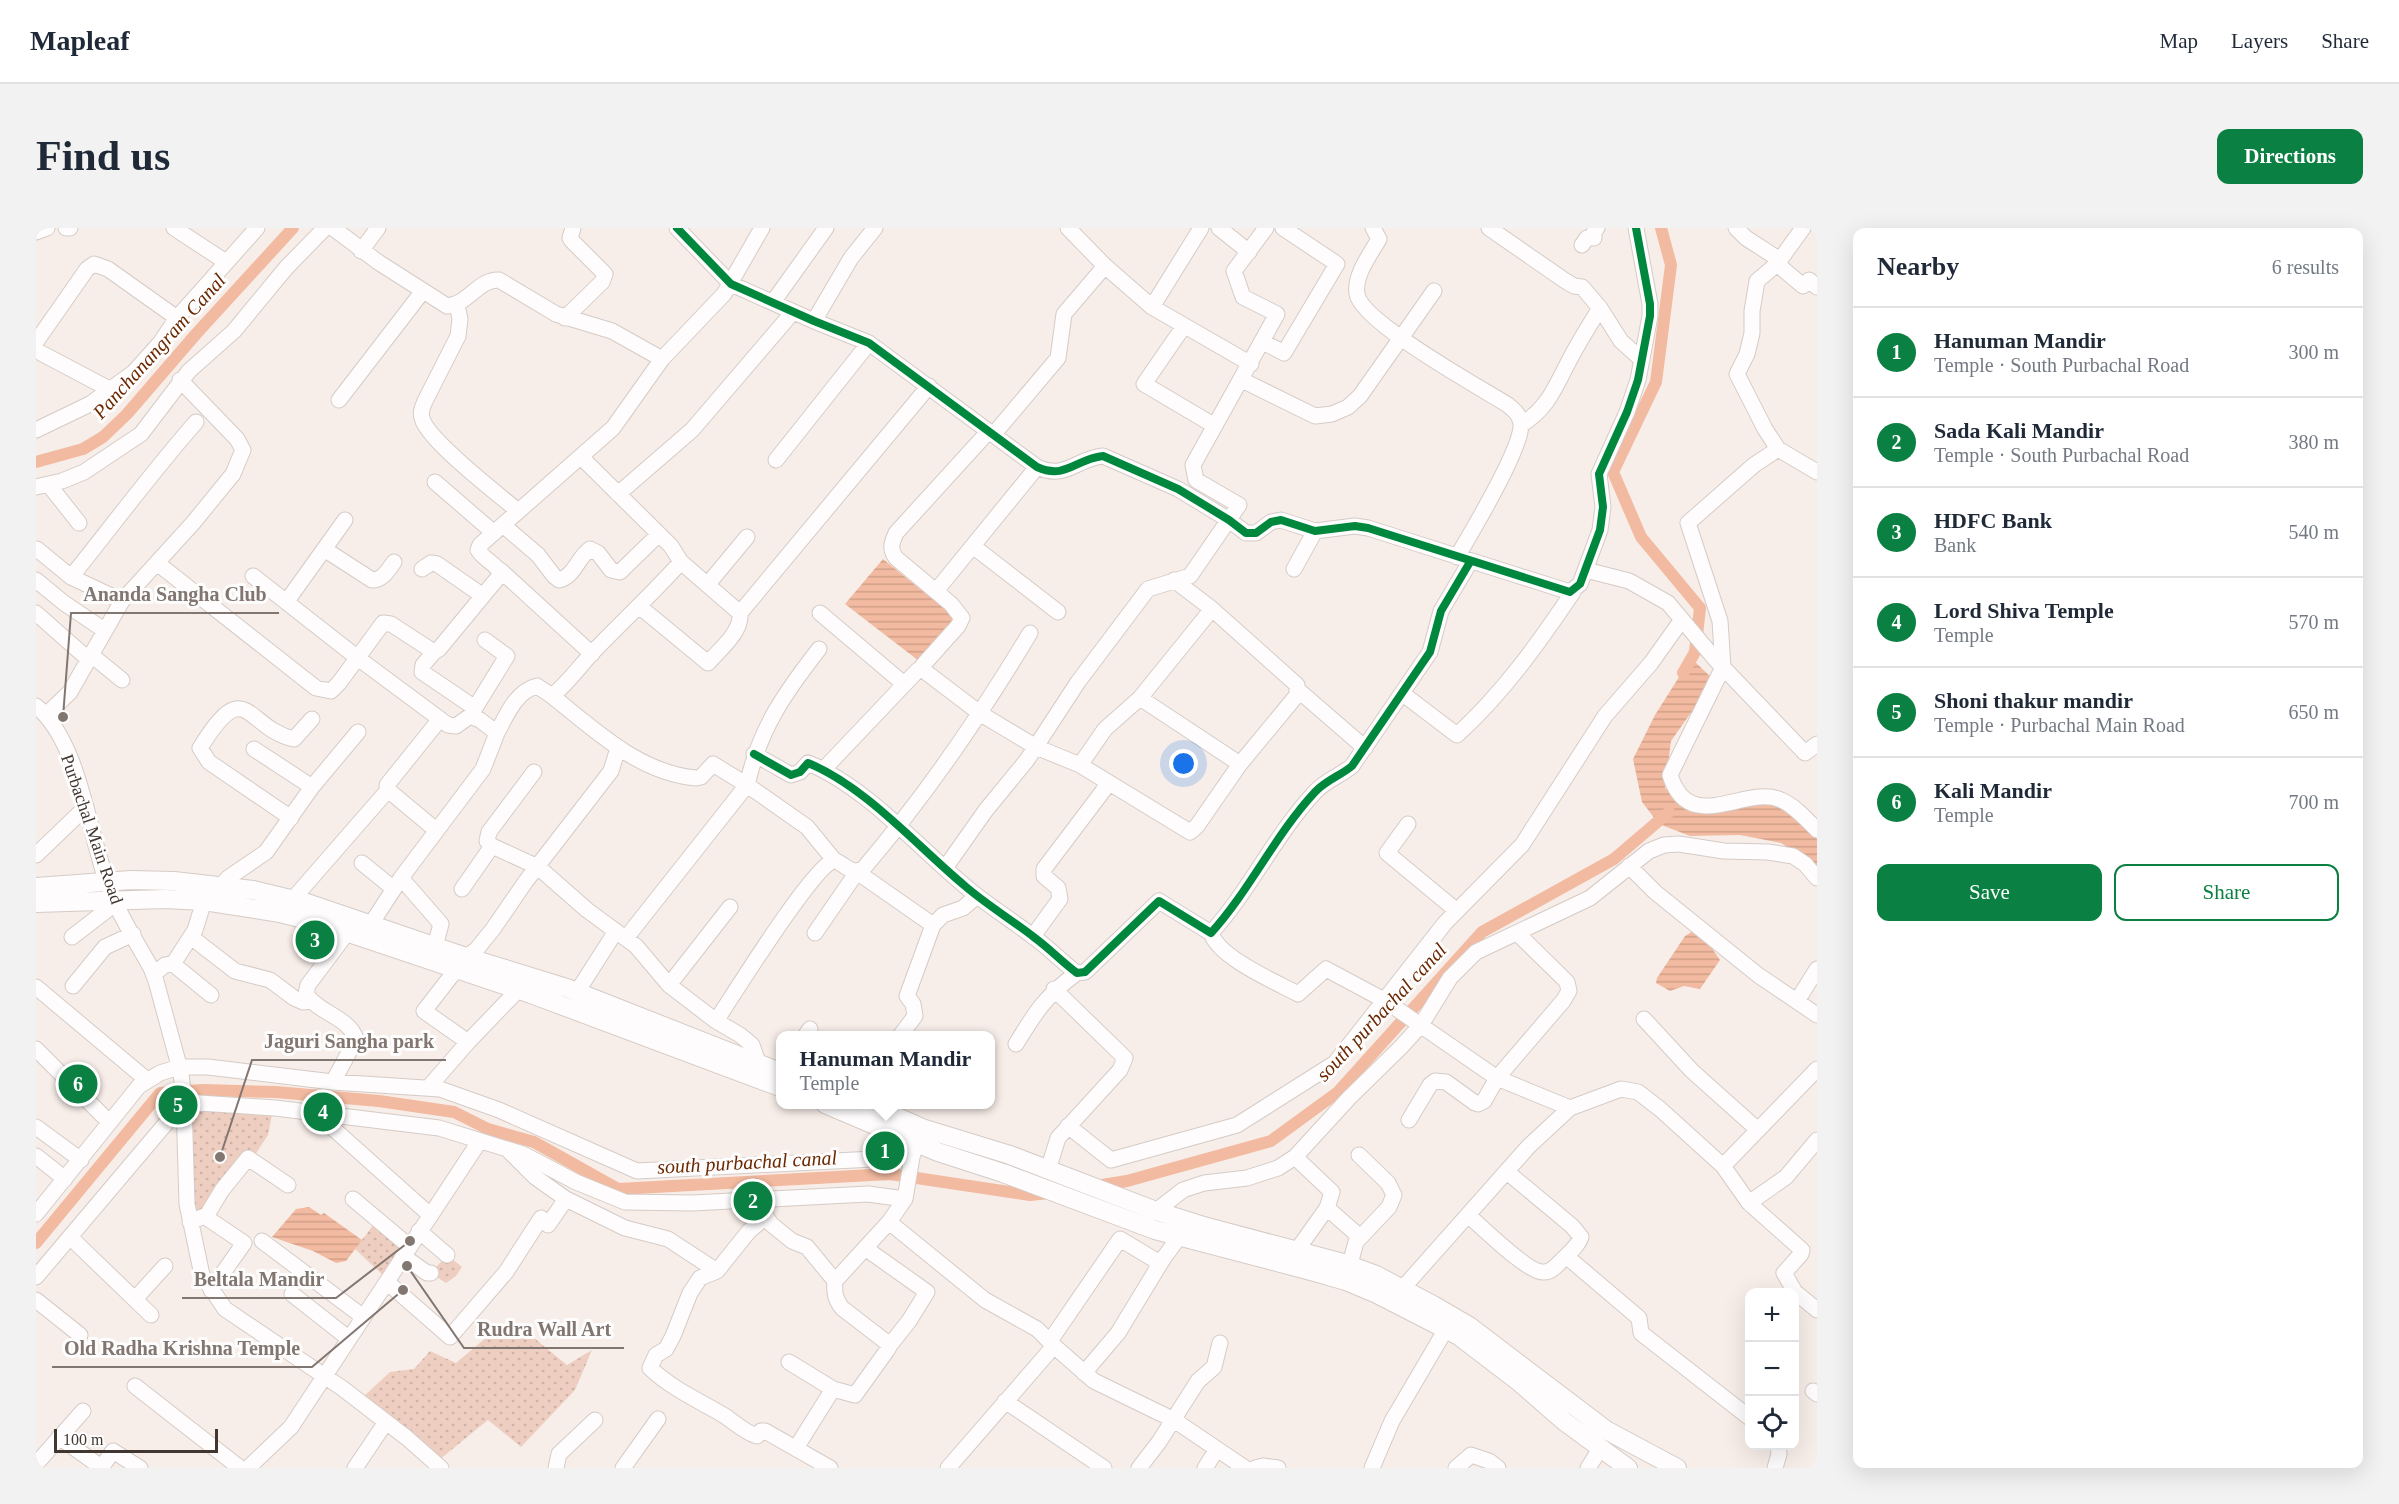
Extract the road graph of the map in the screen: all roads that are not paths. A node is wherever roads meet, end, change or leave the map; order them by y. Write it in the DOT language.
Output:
graph roads {
  1 [pos="47,228"];
  2 [pos="174,228"];
  3 [pos="256,228"];
  4 [pos="326,228"];
  5 [pos="333,228"];
  6 [pos="378,228"];
  7 [pos="573,228"];
  8 [pos="677,228"];
  9 [pos="762,228"];
  10 [pos="826,228"];
  11 [pos="875,228"];
  12 [pos="1068,228"];
  13 [pos="1201,228"];
  14 [pos="1219,228"];
  15 [pos="1266,228"];
  16 [pos="1283,228"];
  17 [pos="1373,228"];
  18 [pos="1489,228"];
  19 [pos="1597,228"];
  20 [pos="1636,228"];
  21 [pos="1736,228"];
  22 [pos="1803,228"];
  23 [pos="36,232"];
  24 [pos="1582,245"];
  25 [pos="361,251"];
  26 [pos="1249,252"];
  27 [pos="226,262"];
  28 [pos="1778,262"];
  29 [pos="1337,264"];
  30 [pos="1105,266"];
  31 [pos="1360,275"];
  32 [pos="731,284"];
  33 [pos="1817,287"];
  34 [pos="423,291"];
  35 [pos="1434,291"];
  36 [pos="773,302"];
  37 [pos="457,305"];
  38 [pos="1152,307"];
  39 [pos="1600,308"];
  40 [pos="792,312"];
  41 [pos="177,318"];
  42 [pos="565,318"];
  43 [pos="814,321"];
  44 [pos="1184,326"];
  45 [pos="1400,338"];
  46 [pos="1263,342"];
  47 [pos="869,343"];
  48 [pos="39,347"];
  49 [pos="662,359"];
  50 [pos="1642,360"];
  51 [pos="1251,364"];
  52 [pos="180,380"];
  53 [pos="1242,380"];
  54 [pos="929,386"];
  55 [pos="111,390"];
  56 [pos="339,400"];
  57 [pos="196,422"];
  58 [pos="1521,425"];
  59 [pos="1215,426"];
  60 [pos="36,430"];
  61 [pos="990,434"];
  62 [pos="1778,449"];
  63 [pos="580,458"];
  64 [pos="776,460"];
  65 [pos="1037,467"];
  66 [pos="1817,472"];
  67 [pos="435,482"];
  68 [pos="43,486"];
  69 [pos="618,494"];
  70 [pos="518,511"];
  71 [pos="345,520"];
  72 [pos="1229,520"];
  73 [pos="79,523"];
  74 [pos="498,529"];
  75 [pos="1315,531"];
  76 [pos="659,534"];
  77 [pos="747,537"];
  78 [pos="974,547"];
  79 [pos="37,549"];
  80 [pos="324,549"];
  81 [pos="1463,559"];
  82 [pos="394,562"];
  83 [pos="681,562"];
  84 [pos="157,563"];
  85 [pos="422,569"];
  86 [pos="1294,569"];
  87 [pos="500,570"];
  88 [pos="1586,570"];
  89 [pos="254,576"];
  90 [pos="71,577"];
  91 [pos="36,580"];
  92 [pos="1174,580"];
  93 [pos="708,585"];
  94 [pos="936,591"];
  95 [pos="1573,592"];
  96 [pos="483,596"];
  97 [pos="122,601"];
  98 [pos="287,601"];
  99 [pos="640,607"];
  100 [pos="1212,609"];
  101 [pos="1058,612"];
  102 [pos="740,613"];
  103 [pos="820,613"];
  104 [pos="36,614"];
  105 [pos="1686,626"];
  106 [pos="104,630"];
  107 [pos="1030,633"];
  108 [pos="485,640"];
  109 [pos="819,649"];
  110 [pos="434,652"];
  111 [pos="592,654"];
  112 [pos="89,657"];
  113 [pos="359,659"];
  114 [pos="1719,663"];
  115 [pos="918,670"];
  116 [pos="122,680"];
  117 [pos="904,684"];
  118 [pos="1298,690"];
  119 [pos="1403,694"];
  120 [pos="552,696"];
  121 [pos="1140,698"];
  122 [pos="39,709"];
  123 [pos="473,712"];
  124 [pos="981,714"];
  125 [pos="312,719"];
  126 [pos="440,719"];
  127 [pos="358,732"];
  128 [pos="497,733"];
  129 [pos="1817,744"];
  130 [pos="1036,747"];
  131 [pos="618,748"];
  132 [pos="1365,748"];
  133 [pos="254,749"];
  134 [pos="754,754"];
  135 [pos="1240,764"];
  136 [pos="1080,765"];
  137 [pos="824,769"];
  138 [pos="534,772"];
  139 [pos="1109,783"];
  140 [pos="747,785"];
  141 [pos="312,787"];
  142 [pos="388,790"];
  143 [pos="86,807"];
  144 [pos="291,818"];
  145 [pos="1408,824"];
  146 [pos="899,827"];
  147 [pos="1816,827"];
  148 [pos="436,830"];
  149 [pos="492,846"];
  150 [pos="36,855"];
  151 [pos="834,860"];
  152 [pos="362,863"];
  153 [pos="1629,866"];
  154 [pos="538,867"];
  155 [pos="945,868"];
  156 [pos="857,872"];
  157 [pos="1817,878"];
  158 [pos="108,882"];
  159 [pos="397,884"];
  160 [pos="36,887"];
  161 [pos="462,889"];
  162 [pos="977,896"];
  163 [pos="214,897"];
  164 [pos="293,899"];
  165 [pos="115,901"];
  166 [pos="36,903"];
  167 [pos="730,907"];
  168 [pos="1457,911"];
  169 [pos="371,924"];
  170 [pos="933,925"];
  171 [pos="347,933"];
  172 [pos="815,933"];
  173 [pos="1211,933"];
  174 [pos="1517,933"];
  175 [pos="133,934"];
  176 [pos="621,934"];
  177 [pos="1033,936"];
  178 [pos="72,937"];
  179 [pos="191,937"];
  180 [pos="435,946"];
  181 [pos="173,964"];
  182 [pos="461,964"];
  183 [pos="1817,969"];
  184 [pos="1077,973"];
  185 [pos="153,974"];
  186 [pos="669,985"];
  187 [pos="73,986"];
  188 [pos="36,988"];
  189 [pos="1054,989"];
  190 [pos="518,990"];
  191 [pos="577,992"];
  192 [pos="211,995"];
  193 [pos="310,1001"];
  194 [pos="1797,1001"];
  195 [pos="1387,1002"];
  196 [pos="1817,1015"];
  197 [pos="1644,1018"];
  198 [pos="716,1021"];
  199 [pos="1418,1023"];
  200 [pos="903,1031"];
  201 [pos="468,1042"];
  202 [pos="1016,1044"];
  203 [pos="36,1049"];
  204 [pos="178,1066"];
  205 [pos="1817,1069"];
  206 [pos="775,1072"];
  207 [pos="1497,1078"];
  208 [pos="147,1080"];
  209 [pos="333,1082"];
  210 [pos="428,1088"];
  211 [pos="184,1100"];
  212 [pos="1570,1108"];
  213 [pos="834,1109"];
  214 [pos="879,1109"];
  215 [pos="318,1114"];
  216 [pos="1409,1120"];
  217 [pos="109,1122"];
  218 [pos="1068,1126"];
  219 [pos="36,1127"];
  220 [pos="1758,1130"];
  221 [pos="1817,1140"];
  222 [pos="479,1142"];
  223 [pos="508,1150"];
  224 [pos="914,1152"];
  225 [pos="1359,1155"];
  226 [pos="36,1156"];
  227 [pos="1295,1157"];
  228 [pos="81,1160"];
  229 [pos="1724,1166"];
  230 [pos="1048,1170"];
  231 [pos="1507,1172"];
  232 [pos="65,1179"];
  233 [pos="288,1185"];
  234 [pos="353,1198"];
  235 [pos="755,1198"];
  236 [pos="905,1198"];
  237 [pos="566,1199"];
  238 [pos="1749,1203"];
  239 [pos="1148,1208"];
  240 [pos="1327,1208"];
  241 [pos="36,1214"];
  242 [pos="430,1215"];
  243 [pos="1469,1216"];
  244 [pos="766,1217"];
  245 [pos="197,1219"];
  246 [pos="889,1222"];
  247 [pos="419,1231"];
  248 [pos="70,1237"];
  249 [pos="1179,1237"];
  250 [pos="1360,1237"];
  251 [pos="262,1241"];
  252 [pos="865,1248"];
  253 [pos="1297,1250"];
  254 [pos="406,1251"];
  255 [pos="447,1255"];
  256 [pos="1566,1256"];
  257 [pos="1160,1263"];
  258 [pos="165,1266"];
  259 [pos="717,1271"];
  260 [pos="431,1273"];
  261 [pos="1348,1273"];
  262 [pos="36,1277"];
  263 [pos="835,1281"];
  264 [pos="387,1282"];
  265 [pos="1402,1289"];
  266 [pos="211,1290"];
  267 [pos="291,1294"];
  268 [pos="135,1299"];
  269 [pos="36,1300"];
  270 [pos="1817,1310"];
  271 [pos="151,1315"];
  272 [pos="362,1316"];
  273 [pos="1446,1329"];
  274 [pos="80,1335"];
  275 [pos="348,1338"];
  276 [pos="1220,1343"];
  277 [pos="1052,1344"];
  278 [pos="890,1345"];
  279 [pos="789,1362"];
  280 [pos="1084,1373"];
  281 [pos="324,1375"];
  282 [pos="135,1386"];
  283 [pos="832,1389"];
  284 [pos="1005,1401"];
  285 [pos="83,1411"];
  286 [pos="1745,1415"];
  287 [pos="658,1419"];
  288 [pos="595,1420"];
  289 [pos="1174,1420"];
  290 [pos="386,1422"];
  291 [pos="60,1437"];
  292 [pos="796,1448"];
  293 [pos="1217,1449"];
  294 [pos="1600,1449"];
  295 [pos="1778,1450"];
  296 [pos="36,1464"];
  297 [pos="101,1468"];
  298 [pos="140,1468"];
  299 [pos="240,1468"];
  300 [pos="248,1468"];
  301 [pos="355,1468"];
  302 [pos="441,1468"];
  303 [pos="556,1468"];
  304 [pos="623,1468"];
  305 [pos="830,1468"];
  306 [pos="948,1468"];
  307 [pos="1104,1468"];
  308 [pos="1139,1468"];
  309 [pos="1205,1468"];
  310 [pos="1245,1468"];
  311 [pos="1255,1468"];
  312 [pos="1278,1468"];
  313 [pos="1372,1468"];
  314 [pos="1456,1468"];
  315 [pos="1498,1468"];
  316 [pos="1588,1468"];
  317 [pos="1628,1468"];
  318 [pos="1677,1468"];
  319 [pos="1775,1468"];
  1 -- 23 [label="street"];
  2 -- 27 [label="street"];
  3 -- 27 [label="street"];
  4 -- 52 [label="street"];
  5 -- 25 [label="street"];
  6 -- 25 [label="street"];
  7 -- 42 [label="street"];
  8 -- 32 [label="street"];
  9 -- 32 [label="street"];
  10 -- 36 [label="street"];
  11 -- 43 [label="street"];
  12 -- 30 [label="street"];
  13 -- 38 [label="street"];
  14 -- 26 [label="street"];
  15 -- 26 [label="street"];
  16 -- 29 [label="street"];
  17 -- 31 [label="street"];
  18 -- 39 [label="street"];
  19 -- 24 [label="street"];
  20 -- 50 [label="street"];
  21 -- 28 [label="street"];
  22 -- 28 [label="street"];
  25 -- 34 [label="street"];
  26 -- 46 [label="street"];
  27 -- 41 [label="street"];
  28 -- 33 [label="street"];
  28 -- 62 [label="street"];
  29 -- 31 [label="street"];
  29 -- 46 [label="street"];
  30 -- 38 [label="street"];
  30 -- 61 [label="street"];
  31 -- 45 [label="street"];
  32 -- 36 [label="street"];
  32 -- 49 [label="street"];
  34 -- 37 [label="street"];
  34 -- 56 [label="street"];
  35 -- 45 [label="street"];
  36 -- 40 [label="street"];
  37 -- 42 [label="street"];
  37 -- 70 [label="street"];
  38 -- 44 [label="street"];
  39 -- 50 [label="street"];
  39 -- 58 [label="street"];
  40 -- 43 [label="street"];
  40 -- 69 [label="street"];
  41 -- 48 [label="street"];
  41 -- 55 [label="street"];
  42 -- 49 [label="street"];
  43 -- 47 [label="street"];
  44 -- 51 [label="street"];
  44 -- 59 [label="street"];
  45 -- 53 [label="street"];
  45 -- 58 [label="street"];
  46 -- 51 [label="street"];
  47 -- 54 [label="street"];
  47 -- 64 [label="street"];
  48 -- 55 [label="street"];
  49 -- 63 [label="street"];
  50 -- 88 [label="street"];
  51 -- 53 [label="street"];
  52 -- 68 [label="street"];
  52 -- 84 [label="street"];
  53 -- 59 [label="street"];
  54 -- 61 [label="street"];
  54 -- 102 [label="street"];
  55 -- 60 [label="street"];
  57 -- 90 [label="street"];
  58 -- 81 [label="street"];
  59 -- 72 [label="street"];
  61 -- 65 [label="street"];
  61 -- 94 [label="street"];
  62 -- 66 [label="street"];
  62 -- 114 [label="street"];
  63 -- 69 [label="street"];
  63 -- 70 [label="street"];
  65 -- 72 [label="street"];
  65 -- 78 [label="street"];
  67 -- 74 [label="street"];
  68 -- 73 [label="street"];
  69 -- 76 [label="street"];
  70 -- 74 [label="street"];
  71 -- 80 [label="street"];
  72 -- 75 [label="street"];
  72 -- 92 [label="street"];
  74 -- 76 [label="street"];
  74 -- 87 [label="street"];
  75 -- 81 [label="street"];
  75 -- 86 [label="street"];
  76 -- 83 [label="street"];
  77 -- 93 [label="street"];
  78 -- 94 [label="street"];
  78 -- 101 [label="street"];
  79 -- 90 [label="street"];
  80 -- 82 [label="street"];
  80 -- 98 [label="street"];
  81 -- 95 [label="street"];
  81 -- 119 [label="street"];
  83 -- 93 [label="street"];
  83 -- 99 [label="street"];
  84 -- 97 [label="street"];
  84 -- 113 [label="street"];
  85 -- 96 [label="street"];
  87 -- 96 [label="street"];
  87 -- 111 [label="street"];
  88 -- 95 [label="street"];
  88 -- 105 [label="street"];
  89 -- 98 [label="street"];
  90 -- 97 [label="street"];
  91 -- 106 [label="street"];
  92 -- 100 [label="street"];
  92 -- 130 [label="street"];
  93 -- 102 [label="street"];
  94 -- 124 [label="street"];
  95 -- 119 [label="street"];
  96 -- 110 [label="street"];
  97 -- 106 [label="street"];
  98 -- 113 [label="street"];
  99 -- 102 [label="street"];
  99 -- 111 [label="street"];
  100 -- 118 [label="street"];
  100 -- 121 [label="street"];
  103 -- 117 [label="street"];
  104 -- 112 [label="street"];
  105 -- 114 [label="street"];
  105 -- 168 [label="street"];
  106 -- 112 [label="street"];
  107 -- 124 [label="street"];
  108 -- 123 [label="street"];
  109 -- 134 [label="street"];
  110 -- 113 [label="street"];
  110 -- 123 [label="street"];
  111 -- 120 [label="street"];
  112 -- 116 [label="street"];
  112 -- 122 [label="street"];
  113 -- 126 [label="street"];
  114 -- 129 [label="street"];
  114 -- 147 [label="street"];
  115 -- 117 [label="street"];
  117 -- 137 [label="street"];
  118 -- 132 [label="street"];
  118 -- 135 [label="street"];
  119 -- 132 [label="street"];
  120 -- 128 [label="street"];
  120 -- 131 [label="street"];
  121 -- 135 [label="street"];
  121 -- 136 [label="street"];
  122 -- 143 [label="street, Purbachal Main Road"];
  123 -- 126 [label="street"];
  123 -- 128 [label="street"];
  124 -- 130 [label="street"];
  124 -- 146 [label="street"];
  125 -- 144 [label="street"];
  126 -- 142 [label="street"];
  127 -- 141 [label="street"];
  128 -- 148 [label="street"];
  130 -- 136 [label="street"];
  130 -- 155 [label="street"];
  131 -- 140 [label="street"];
  131 -- 154 [label="street"];
  132 -- 173 [label="street"];
  133 -- 141 [label="street"];
  134 -- 137 [label="street"];
  134 -- 140 [label="street"];
  135 -- 139 [label="street"];
  136 -- 139 [label="street"];
  137 -- 146 [label="street"];
  138 -- 149 [label="street"];
  139 -- 177 [label="street"];
  140 -- 151 [label="street"];
  140 -- 176 [label="street"];
  141 -- 144 [label="street"];
  142 -- 148 [label="street"];
  142 -- 164 [label="street"];
  143 -- 150 [label="street"];
  143 -- 158 [label="street, Purbachal Main Road"];
  144 -- 163 [label="street"];
  145 -- 168 [label="street"];
  146 -- 155 [label="street"];
  146 -- 156 [label="street"];
  148 -- 159 [label="street"];
  149 -- 154 [label="street"];
  149 -- 161 [label="street"];
  151 -- 156 [label="street"];
  151 -- 198 [label="street"];
  152 -- 159 [label="street"];
  153 -- 157 [label="street"];
  153 -- 174 [label="street"];
  153 -- 194 [label="street"];
  154 -- 176 [label="street"];
  154 -- 182 [label="street"];
  155 -- 162 [label="street"];
  156 -- 170 [label="street"];
  156 -- 172 [label="street"];
  158 -- 160 [label="main road"];
  158 -- 163 [label="main road"];
  158 -- 165 [label="street, Purbachal Main Road"];
  159 -- 169 [label="street"];
  159 -- 180 [label="street"];
  162 -- 170 [label="street"];
  162 -- 177 [label="street"];
  163 -- 164 [label="main road"];
  163 -- 165 [label="main road"];
  163 -- 171 [label="main road"];
  163 -- 179 [label="street"];
  164 -- 169 [label="main road"];
  165 -- 166 [label="main road"];
  165 -- 175 [label="street, Purbachal Main Road"];
  165 -- 178 [label="street"];
  167 -- 186 [label="street"];
  168 -- 195 [label="street"];
  169 -- 180 [label="main road"];
  170 -- 200 [label="street"];
  171 -- 182 [label="main road"];
  171 -- 193 [label="street"];
  173 -- 184 [label="street"];
  173 -- 195 [label="street"];
  174 -- 199 [label="street"];
  174 -- 207 [label="street"];
  175 -- 185 [label="street, Purbachal Main Road"];
  175 -- 187 [label="street"];
  176 -- 186 [label="street"];
  176 -- 191 [label="street"];
  177 -- 184 [label="street"];
  179 -- 181 [label="street"];
  179 -- 193 [label="street"];
  180 -- 182 [label="main road"];
  181 -- 185 [label="street"];
  181 -- 192 [label="street"];
  182 -- 190 [label="main road"];
  182 -- 191 [label="main road"];
  182 -- 201 [label="street"];
  183 -- 194 [label="street"];
  184 -- 189 [label="street"];
  185 -- 204 [label="street, Purbachal Main Road"];
  186 -- 198 [label="street"];
  188 -- 208 [label="street"];
  189 -- 202 [label="street"];
  189 -- 218 [label="street"];
  190 -- 201 [label="street"];
  190 -- 206 [label="main road"];
  191 -- 206 [label="main road"];
  193 -- 209 [label="street"];
  194 -- 196 [label="street"];
  195 -- 199 [label="street"];
  195 -- 218 [label="street"];
  197 -- 220 [label="street"];
  198 -- 206 [label="street"];
  199 -- 207 [label="street"];
  199 -- 227 [label="street"];
  201 -- 210 [label="street"];
  203 -- 217 [label="street"];
  204 -- 208 [label="street"];
  204 -- 209 [label="street"];
  204 -- 211 [label="street, Purbachal Main Road"];
  205 -- 220 [label="street"];
  207 -- 212 [label="street"];
  207 -- 216 [label="street"];
  208 -- 217 [label="street"];
  209 -- 210 [label="street"];
  210 -- 224 [label="street"];
  211 -- 215 [label="street"];
  211 -- 245 [label="street, Purbachal Main Road"];
  211 -- 248 [label="street"];
  212 -- 229 [label="street"];
  212 -- 231 [label="street"];
  213 -- 224 [label="main road"];
  214 -- 230 [label="main road"];
  215 -- 222 [label="street"];
  215 -- 242 [label="street"];
  217 -- 228 [label="street"];
  218 -- 230 [label="street"];
  219 -- 228 [label="street"];
  220 -- 229 [label="street"];
  221 -- 238 [label="street"];
  222 -- 223 [label="street"];
  222 -- 242 [label="street"];
  223 -- 235 [label="street"];
  223 -- 237 [label="street"];
  224 -- 236 [label="street"];
  224 -- 249 [label="main road"];
  225 -- 250 [label="street"];
  226 -- 232 [label="street"];
  227 -- 239 [label="street"];
  227 -- 240 [label="street"];
  228 -- 232 [label="street"];
  229 -- 238 [label="street"];
  230 -- 239 [label="main road"];
  231 -- 243 [label="street"];
  231 -- 256 [label="street"];
  232 -- 241 [label="street"];
  233 -- 245 [label="street"];
  234 -- 254 [label="street"];
  235 -- 236 [label="street"];
  235 -- 244 [label="street"];
  236 -- 246 [label="street"];
  237 -- 259 [label="street"];
  237 -- 264 [label="street"];
  238 -- 270 [label="street"];
  239 -- 253 [label="main road"];
  240 -- 250 [label="street"];
  240 -- 253 [label="street"];
  242 -- 247 [label="street"];
  243 -- 256 [label="street"];
  243 -- 265 [label="street"];
  244 -- 259 [label="street"];
  244 -- 263 [label="street"];
  245 -- 266 [label="street, Purbachal Main Road"];
  245 -- 266 [label="street"];
  246 -- 252 [label="street"];
  246 -- 277 [label="street"];
  247 -- 254 [label="street"];
  247 -- 255 [label="street"];
  248 -- 262 [label="street"];
  248 -- 268 [label="street"];
  249 -- 257 [label="street"];
  249 -- 261 [label="main road"];
  250 -- 261 [label="street"];
  251 -- 272 [label="street"];
  252 -- 263 [label="street"];
  252 -- 278 [label="street"];
  253 -- 261 [label="main road"];
  254 -- 260 [label="street"];
  254 -- 264 [label="street"];
  256 -- 286 [label="street"];
  257 -- 277 [label="street"];
  257 -- 280 [label="street"];
  258 -- 268 [label="street"];
  259 -- 292 [label="street"];
  261 -- 265 [label="main road"];
  261 -- 273 [label="main road"];
  263 -- 278 [label="street"];
  264 -- 272 [label="street"];
  265 -- 318 [label="main road"];
  266 -- 281 [label="street, Purbachal Main Road"];
  267 -- 275 [label="street"];
  268 -- 271 [label="street"];
  269 -- 274 [label="street"];
  272 -- 275 [label="street"];
  273 -- 294 [label="main road"];
  273 -- 313 [label="street"];
  275 -- 281 [label="street"];
  276 -- 289 [label="street"];
  277 -- 280 [label="street"];
  277 -- 284 [label="street"];
  278 -- 283 [label="street"];
  279 -- 283 [label="street"];
  280 -- 289 [label="street"];
  281 -- 290 [label="street, Purbachal Main Road"];
  281 -- 300 [label="street"];
  282 -- 299 [label="street"];
  283 -- 292 [label="street"];
  284 -- 306 [label="street"];
  284 -- 307 [label="street"];
  285 -- 291 [label="street"];
  287 -- 304 [label="street"];
  288 -- 303 [label="street"];
  289 -- 293 [label="street"];
  289 -- 308 [label="street"];
  290 -- 301 [label="street"];
  290 -- 302 [label="street, Purbachal Main Road"];
  291 -- 296 [label="street"];
  291 -- 297 [label="street"];
  292 -- 305 [label="street"];
  293 -- 309 [label="street"];
  293 -- 310 [label="street"];
  294 -- 316 [label="street"];
  294 -- 317 [label="main road"];
  295 -- 319 [label="street"];
  297 -- 298 [label="street"];
  311 -- 312 [label="street"];
  314 -- 315 [label="street"];
}
